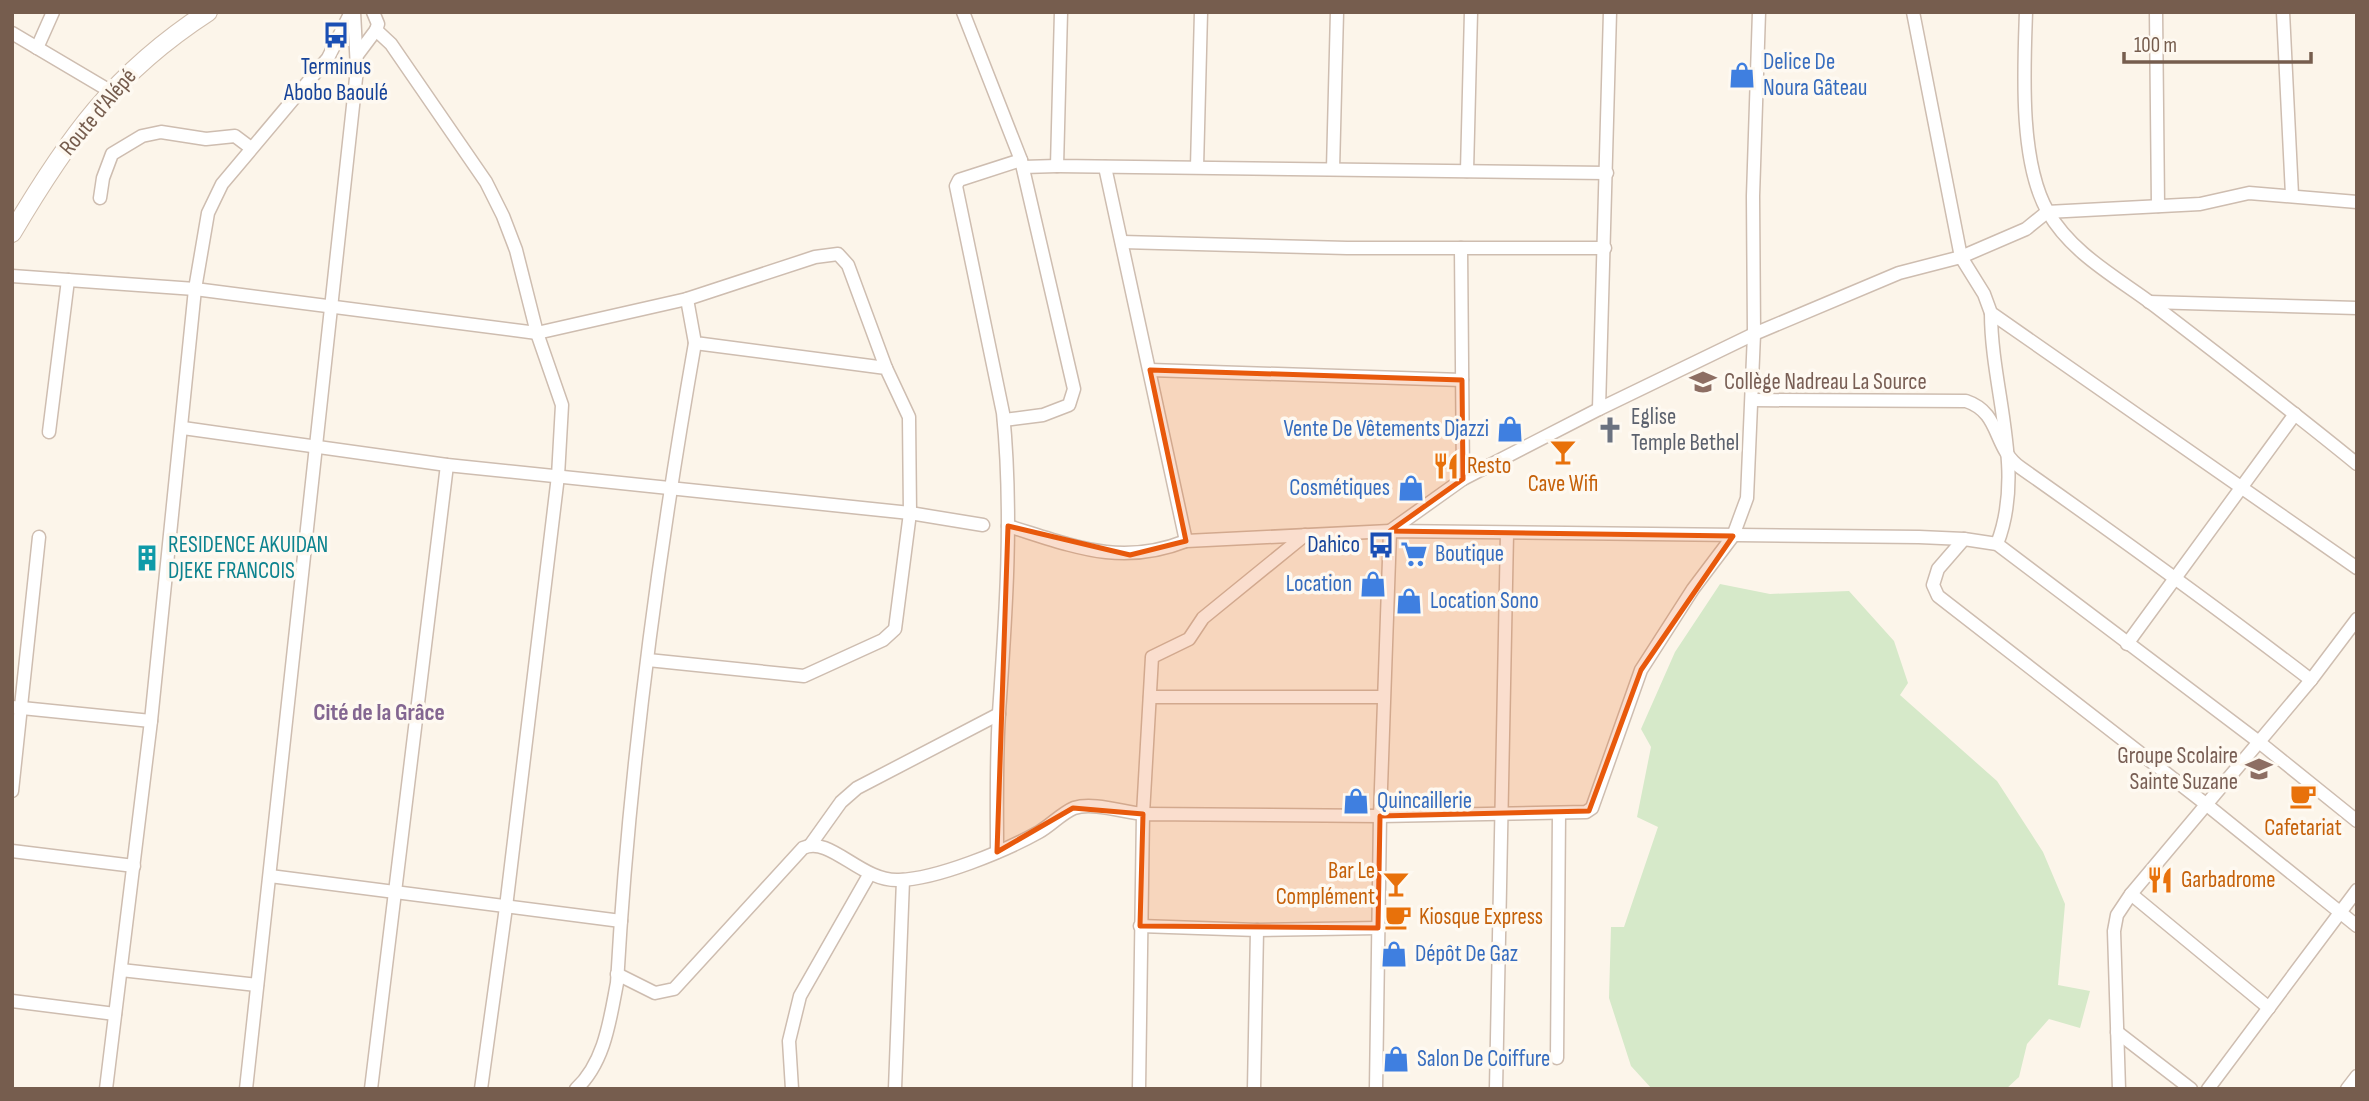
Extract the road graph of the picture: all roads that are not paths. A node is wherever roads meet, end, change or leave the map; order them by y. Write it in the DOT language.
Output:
graph roads {
  1 [pos="53,12"];
  2 [pos="208,12"];
  3 [pos="353,12"];
  4 [pos="373,12"];
  5 [pos="962,12"];
  6 [pos="1061,12"];
  7 [pos="1201,12"];
  8 [pos="1337,12"];
  9 [pos="1471,12"];
  10 [pos="1610,12"];
  11 [pos="1759,12"];
  12 [pos="1913,12"];
  13 [pos="2025,12"];
  14 [pos="2156,12"];
  15 [pos="2283,12"];
  16 [pos="376,30"];
  17 [pos="12,33"];
  18 [pos="37,48"];
  19 [pos="358,54"];
  20 [pos="110,91"];
  21 [pos="251,148"];
  22 [pos="1022,164"];
  23 [pos="1057,166"];
  24 [pos="1105,167"];
  25 [pos="1197,167"];
  26 [pos="1333,169"];
  27 [pos="1467,171"];
  28 [pos="1607,173"];
  29 [pos="2291,195"];
  30 [pos="100,198"];
  31 [pos="2357,202"];
  32 [pos="2158,206"];
  33 [pos="2047,212"];
  34 [pos="12,233"];
  35 [pos="1122,242"];
  36 [pos="1461,248"];
  37 [pos="1605,248"];
  38 [pos="1961,257"];
  39 [pos="12,276"];
  40 [pos="68,280"];
  41 [pos="195,289"];
  42 [pos="687,299"];
  43 [pos="2149,302"];
  44 [pos="331,308"];
  45 [pos="2357,309"];
  46 [pos="1991,313"];
  47 [pos="537,334"];
  48 [pos="1754,334"];
  49 [pos="695,343"];
  50 [pos="886,368"];
  51 [pos="1150,369"];
  52 [pos="1462,380"];
  53 [pos="1752,400"];
  54 [pos="1599,409"];
  55 [pos="2295,414"];
  56 [pos="1004,420"];
  57 [pos="183,428"];
  58 [pos="49,432"];
  59 [pos="316,447"];
  60 [pos="2009,460"];
  61 [pos="2357,464"];
  62 [pos="447,465"];
  63 [pos="558,476"];
  64 [pos="1463,479"];
  65 [pos="670,490"];
  66 [pos="2242,491"];
  67 [pos="910,513"];
  68 [pos="983,525"];
  69 [pos="1008,526"];
  70 [pos="1390,531"];
  71 [pos="1507,533"];
  72 [pos="1305,535"];
  73 [pos="1733,536"];
  74 [pos="39,537"];
  75 [pos="1964,539"];
  76 [pos="1186,541"];
  77 [pos="1997,544"];
  78 [pos="2357,568"];
  79 [pos="2176,578"];
  80 [pos="2357,619"];
  81 [pos="2127,644"];
  82 [pos="648,660"];
  83 [pos="2311,680"];
  84 [pos="1150,697"];
  85 [pos="1383,697"];
  86 [pos="17,708"];
  87 [pos="999,714"];
  88 [pos="151,721"];
  89 [pos="2259,742"];
  90 [pos="12,791"];
  91 [pos="2207,805"];
  92 [pos="1559,813"];
  93 [pos="1143,814"];
  94 [pos="1500,814"];
  95 [pos="1380,816"];
  96 [pos="2355,817"];
  97 [pos="811,844"];
  98 [pos="12,851"];
  99 [pos="997,852"];
  100 [pos="134,866"];
  101 [pos="270,876"];
  102 [pos="869,876"];
  103 [pos="903,880"];
  104 [pos="2357,890"];
  105 [pos="396,892"];
  106 [pos="2131,894"];
  107 [pos="506,907"];
  108 [pos="2340,913"];
  109 [pos="621,920"];
  110 [pos="1140,926"];
  111 [pos="2357,926"];
  112 [pos="1378,928"];
  113 [pos="1257,930"];
  114 [pos="121,970"];
  115 [pos="617,974"];
  116 [pos="257,985"];
  117 [pos="12,1001"];
  118 [pos="2269,1008"];
  119 [pos="115,1014"];
  120 [pos="2117,1032"];
  121 [pos="1557,1058"];
  122 [pos="2357,1076"];
  123 [pos="583,1087"];
  124 [pos="106,1089"];
  125 [pos="246,1089"];
  126 [pos="371,1089"];
  127 [pos="481,1089"];
  128 [pos="792,1089"];
  129 [pos="895,1089"];
  130 [pos="1139,1089"];
  131 [pos="1254,1089"];
  132 [pos="1376,1089"];
  133 [pos="1496,1089"];
  134 [pos="2119,1089"];
  135 [pos="2191,1089"];
  136 [pos="2208,1089"];
  137 [pos="2347,1089"];
  1 -- 18 [label="street"];
  2 -- 20 [label="main road, Route d'Alépé"];
  3 -- 19 [label="street"];
  3 -- 21 [label="street"];
  4 -- 16 [label="street"];
  5 -- 22 [label="street"];
  6 -- 23 [label="street"];
  7 -- 25 [label="street"];
  8 -- 26 [label="street"];
  9 -- 27 [label="street"];
  10 -- 28 [label="street"];
  11 -- 48 [label="street"];
  12 -- 38 [label="street"];
  13 -- 33 [label="street"];
  14 -- 32 [label="street"];
  15 -- 29 [label="street"];
  16 -- 19 [label="street"];
  16 -- 47 [label="street"];
  17 -- 18 [label="street"];
  18 -- 20 [label="street"];
  19 -- 44 [label="street"];
  20 -- 34 [label="main road, Route d'Alépé"];
  21 -- 30 [label="street"];
  21 -- 41 [label="street"];
  22 -- 23 [label="street"];
  22 -- 56 [label="street"];
  22 -- 56 [label="street"];
  23 -- 24 [label="street"];
  24 -- 25 [label="street"];
  24 -- 35 [label="street"];
  25 -- 26 [label="street"];
  26 -- 27 [label="street"];
  27 -- 28 [label="street"];
  28 -- 37 [label="street"];
  29 -- 31 [label="street"];
  29 -- 32 [label="street"];
  32 -- 33 [label="street"];
  33 -- 38 [label="street"];
  33 -- 43 [label="street"];
  35 -- 36 [label="street"];
  35 -- 51 [label="street"];
  36 -- 37 [label="street"];
  36 -- 52 [label="street"];
  37 -- 54 [label="street"];
  38 -- 46 [label="street"];
  38 -- 48 [label="street"];
  39 -- 40 [label="street"];
  40 -- 41 [label="street"];
  40 -- 58 [label="street"];
  41 -- 44 [label="street"];
  41 -- 57 [label="street"];
  42 -- 47 [label="street"];
  42 -- 49 [label="street"];
  42 -- 50 [label="street"];
  43 -- 45 [label="street"];
  43 -- 55 [label="street"];
  44 -- 47 [label="street"];
  44 -- 59 [label="street"];
  46 -- 60 [label="street"];
  46 -- 66 [label="street"];
  47 -- 63 [label="street"];
  48 -- 53 [label="street"];
  48 -- 54 [label="street"];
  49 -- 50 [label="street"];
  49 -- 65 [label="street"];
  50 -- 67 [label="street"];
  51 -- 52 [label="street"];
  51 -- 76 [label="street"];
  52 -- 64 [label="street"];
  53 -- 60 [label="street"];
  53 -- 73 [label="street"];
  54 -- 64 [label="street"];
  55 -- 61 [label="street"];
  55 -- 66 [label="street"];
  56 -- 69 [label="street"];
  57 -- 59 [label="street"];
  57 -- 88 [label="street"];
  59 -- 62 [label="street"];
  59 -- 101 [label="street"];
  60 -- 77 [label="street"];
  60 -- 79 [label="street"];
  62 -- 63 [label="street"];
  62 -- 105 [label="street"];
  63 -- 65 [label="street"];
  63 -- 107 [label="street"];
  64 -- 70 [label="street"];
  65 -- 67 [label="street"];
  65 -- 82 [label="street"];
  66 -- 78 [label="street"];
  66 -- 79 [label="street"];
  67 -- 68 [label="street"];
  67 -- 82 [label="street"];
  69 -- 76 [label="street"];
  69 -- 87 [label="street"];
  70 -- 71 [label="street"];
  70 -- 72 [label="street"];
  70 -- 85 [label="street"];
  71 -- 73 [label="street"];
  71 -- 94 [label="street"];
  72 -- 76 [label="street"];
  72 -- 84 [label="street"];
  73 -- 75 [label="street"];
  73 -- 92 [label="street"];
  74 -- 86 [label="street"];
  75 -- 77 [label="street"];
  75 -- 91 [label="street"];
  77 -- 81 [label="street"];
  79 -- 81 [label="street"];
  79 -- 83 [label="street"];
  80 -- 83 [label="street"];
  81 -- 89 [label="street"];
  82 -- 109 [label="street"];
  83 -- 89 [label="street"];
  84 -- 85 [label="street"];
  84 -- 93 [label="street"];
  85 -- 95 [label="street"];
  86 -- 88 [label="street"];
  86 -- 90 [label="street"];
  87 -- 97 [label="street"];
  87 -- 99 [label="street"];
  88 -- 100 [label="street"];
  89 -- 91 [label="street"];
  89 -- 96 [label="street"];
  91 -- 106 [label="street"];
  91 -- 108 [label="street"];
  92 -- 94 [label="street"];
  92 -- 121 [label="street"];
  93 -- 95 [label="street"];
  93 -- 99 [label="street"];
  93 -- 110 [label="street"];
  94 -- 95 [label="street"];
  94 -- 133 [label="street"];
  95 -- 112 [label="street"];
  97 -- 102 [label="street"];
  97 -- 115 [label="street"];
  98 -- 100 [label="street"];
  99 -- 103 [label="street"];
  100 -- 114 [label="street"];
  101 -- 105 [label="street"];
  101 -- 116 [label="street"];
  102 -- 103 [label="street"];
  102 -- 128 [label="street"];
  103 -- 129 [label="street"];
  104 -- 108 [label="street"];
  105 -- 107 [label="street"];
  105 -- 126 [label="street"];
  106 -- 118 [label="street"];
  106 -- 120 [label="street"];
  107 -- 109 [label="street"];
  107 -- 127 [label="street"];
  108 -- 111 [label="street"];
  108 -- 118 [label="street"];
  109 -- 115 [label="street"];
  110 -- 113 [label="street"];
  110 -- 130 [label="street"];
  112 -- 113 [label="street"];
  112 -- 132 [label="street"];
  113 -- 131 [label="street"];
  114 -- 116 [label="street"];
  114 -- 119 [label="street"];
  115 -- 123 [label="street"];
  116 -- 125 [label="street"];
  117 -- 119 [label="street"];
  118 -- 136 [label="street"];
  119 -- 124 [label="street"];
  120 -- 134 [label="street"];
  120 -- 135 [label="street"];
  122 -- 137 [label="street"];
}
